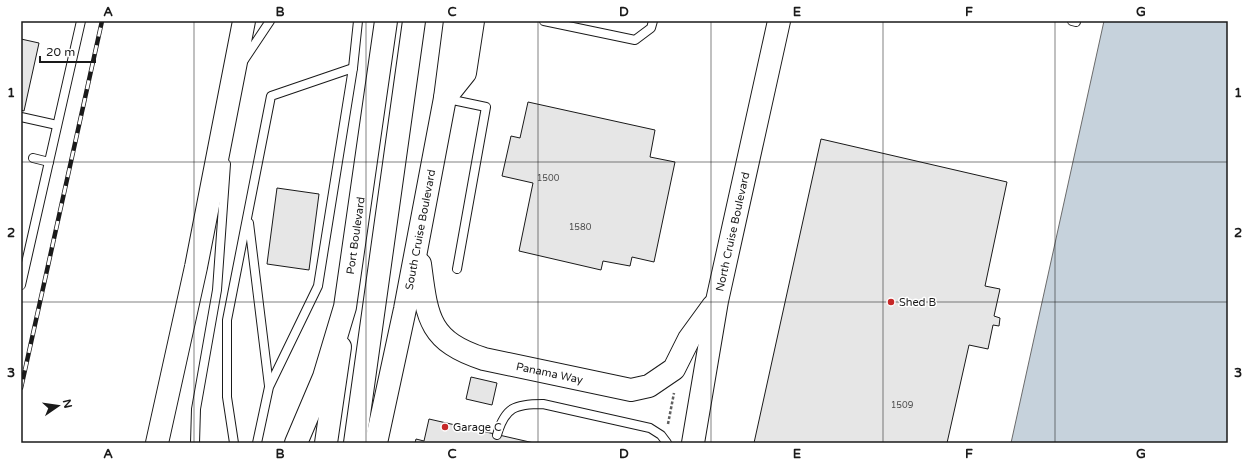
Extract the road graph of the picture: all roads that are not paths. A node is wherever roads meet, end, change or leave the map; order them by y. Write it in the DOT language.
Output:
graph roads {
  1 [pos="81,21"];
  2 [pos="244,21"];
  3 [pos="270,21"];
  4 [pos="358,21"];
  5 [pos="386,21"];
  6 [pos="414,21"];
  7 [pos="455,21"];
  8 [pos="473,21"];
  9 [pos="544,21"];
  10 [pos="654,21"];
  11 [pos="780,23"];
  12 [pos="353,68"];
  13 [pos="232,78"];
  14 [pos="445,98"];
  15 [pos="21,117"];
  16 [pos="57,125"];
  17 [pos="33,158"];
  18 [pos="49,162"];
  19 [pos="248,216"];
  20 [pos="417,245"];
  21 [pos="457,269"];
  22 [pos="21,285"];
  23 [pos="717,301"];
  24 [pos="345,307"];
  25 [pos="270,387"];
  26 [pos="497,434"];
  27 [pos="158,443"];
  28 [pos="194,443"];
  29 [pos="234,443"];
  30 [pos="257,443"];
  31 [pos="296,443"];
  32 [pos="326,443"];
  33 [pos="355,443"];
  34 [pos="376,443"];
  35 [pos="667,443"];
  36 [pos="693,443"];
  1 -- 16 [label="lane"];
  2 -- 13 [label="main road"];
  3 -- 13 [label="lane"];
  4 -- 12 [label="lane"];
  5 -- 24 [label="main road, Port Boulevard"];
  6 -- 33 [label="main road"];
  7 -- 14 [label="main road"];
  8 -- 14 [label="main road, South Cruise Boulevard"];
  9 -- 10 [label="lane"];
  11 -- 23 [label="main road, North Cruise Boulevard"];
  12 -- 19 [label="lane"];
  12 -- 25 [label="lane"];
  13 -- 27 [label="main road"];
  13 -- 28 [label="lane"];
  14 -- 20 [label="main road, South Cruise Boulevard"];
  14 -- 21 [label="lane"];
  15 -- 16 [label="lane"];
  16 -- 18 [label="lane"];
  17 -- 18 [label="lane"];
  18 -- 22 [label="lane"];
  19 -- 25 [label="lane"];
  19 -- 29 [label="lane"];
  20 -- 23 [label="main road, Panama Way"];
  20 -- 34 [label="main road, South Cruise Boulevard"];
  23 -- 36 [label="main road, North Cruise Boulevard"];
  24 -- 31 [label="main road, Port Boulevard"];
  24 -- 32 [label="main road"];
  25 -- 30 [label="lane"];
  26 -- 35 [label="lane"];
}
